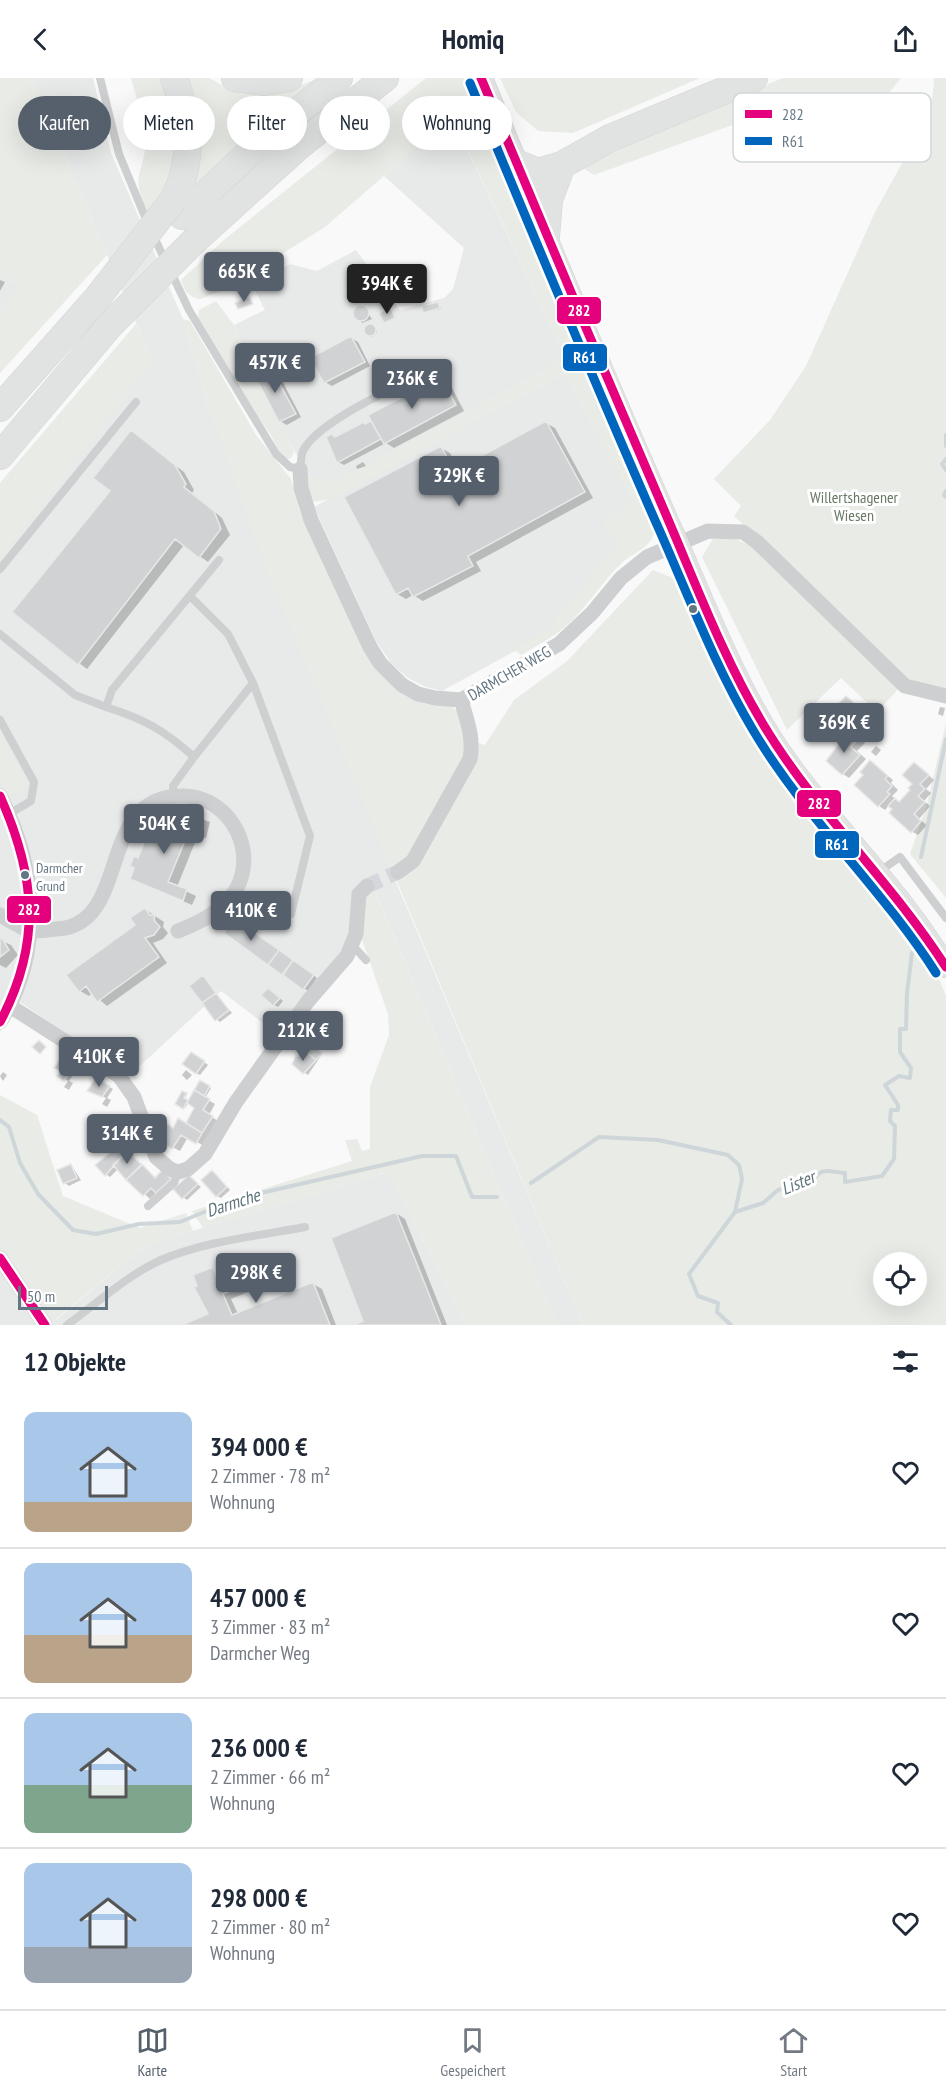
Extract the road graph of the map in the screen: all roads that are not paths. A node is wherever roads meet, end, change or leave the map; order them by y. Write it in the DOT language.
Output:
graph roads {
  1 [pos="100,78"];
  2 [pos="174,78"];
  3 [pos="235,78"];
  4 [pos="289,78"];
  5 [pos="339,78"];
  6 [pos="385,78"];
  7 [pos="481,78"];
  8 [pos="737,78"];
  9 [pos="754,78"];
  10 [pos="516,163"];
  11 [pos="562,165"];
  12 [pos="178,208"];
  13 [pos="546,236"];
  14 [pos="435,367"];
  15 [pos="136,402"];
  16 [pos="0,408"];
  17 [pos="0,456"];
  18 [pos="300,469"];
  19 [pos="678,543"];
  20 [pos="219,560"];
  21 [pos="0,569"];
  22 [pos="190,596"];
  23 [pos="0,634"];
  24 [pos="253,683"];
  25 [pos="946,696"];
  26 [pos="461,700"];
  27 [pos="106,707"];
  28 [pos="0,720"];
  29 [pos="194,757"];
  30 [pos="0,796"];
  31 [pos="174,796"];
  32 [pos="9,814"];
  33 [pos="879,871"];
  34 [pos="398,872"];
  35 [pos="367,886"];
  36 [pos="291,914"];
  37 [pos="0,915"];
  38 [pos="946,918"];
  39 [pos="30,931"];
  40 [pos="178,931"];
  41 [pos="353,946"];
  42 [pos="366,960"];
  43 [pos="946,967"];
  44 [pos="10,1006"];
  45 [pos="0,1022"];
  46 [pos="178,1172"];
  47 [pos="148,1206"];
  48 [pos="305,1227"];
  49 [pos="0,1258"];
  50 [pos="45,1325"];
  51 [pos="67,1325"];
  1 -- 18 [label="lane"];
  2 -- 12 [label="highway"];
  3 -- 4 [label="highway"];
  5 -- 12 [label="highway"];
  6 -- 17 [label="highway, bridge"];
  7 -- 10 [label="main road"];
  8 -- 10 [label="highway"];
  9 -- 11 [label="highway"];
  10 -- 11 [label="highway"];
  10 -- 13 [label="main road"];
  11 -- 13 [label="highway"];
  12 -- 16 [label="highway, bridge"];
  13 -- 19 [label="main road"];
  14 -- 18 [label="lane"];
  15 -- 21 [label="lane"];
  18 -- 26 [label="street, DARMCHER WEG"];
  19 -- 25 [label="street, DARMCHER WEG"];
  19 -- 26 [label="street, DARMCHER WEG"];
  19 -- 33 [label="main road"];
  20 -- 22 [label="lane"];
  22 -- 24 [label="lane"];
  22 -- 27 [label="lane"];
  23 -- 27 [label="lane"];
  24 -- 29 [label="lane"];
  24 -- 36 [label="lane"];
  26 -- 34 [label="street"];
  27 -- 29 [label="lane"];
  28 -- 32 [label="lane"];
  29 -- 31 [label="lane"];
  30 -- 32 [label="street"];
  31 -- 39 [label="street"];
  31 -- 40 [label="street"];
  32 -- 39 [label="street"];
  33 -- 38 [label="lane"];
  33 -- 43 [label="main road"];
  35 -- 41 [label="street"];
  37 -- 39 [label="street"];
  39 -- 44 [label="street"];
  41 -- 42 [label="lane"];
  41 -- 46 [label="street"];
  44 -- 45 [label="street"];
  44 -- 46 [label="street"];
  46 -- 47 [label="lane"];
  48 -- 51 [label="lane"];
  49 -- 50 [label="street"];
}
